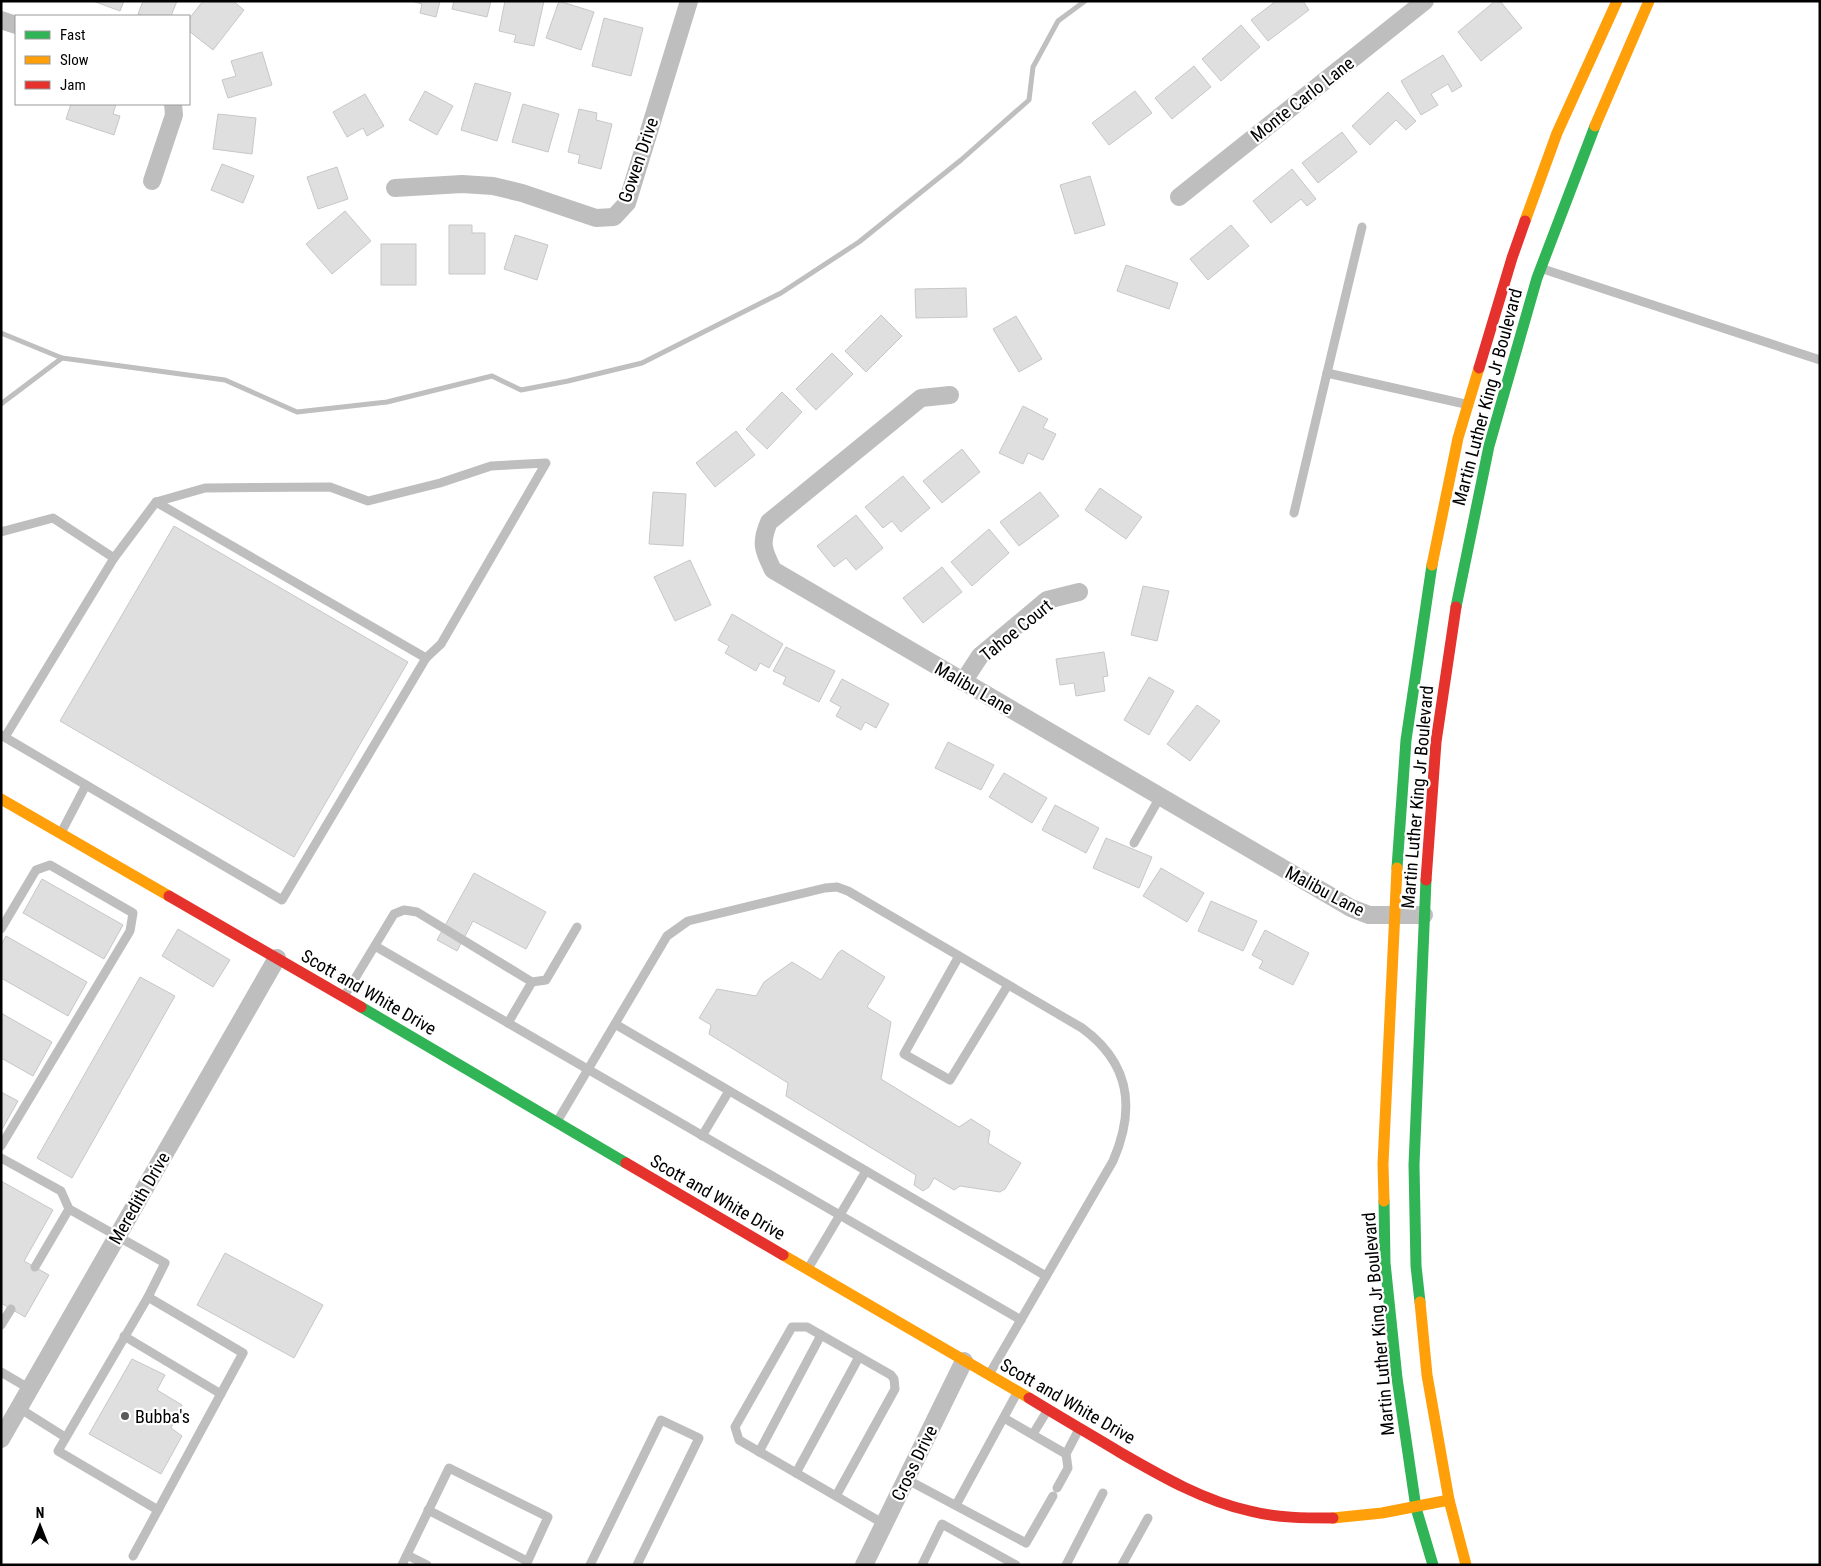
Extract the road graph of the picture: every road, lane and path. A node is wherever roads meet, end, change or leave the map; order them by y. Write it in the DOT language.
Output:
graph roads {
  1 [pos="689,1"];
  2 [pos="1425,1"];
  3 [pos="1617,1"];
  4 [pos="1649,1"];
  5 [pos="1,20"];
  6 [pos="15,25"];
  7 [pos="173,105"];
  8 [pos="152,181"];
  9 [pos="396,188"];
  10 [pos="1179,197"];
  11 [pos="1362,227"];
  12 [pos="1512,258"];
  13 [pos="1533,266"];
  14 [pos="1820,360"];
  15 [pos="1327,373"];
  16 [pos="950,395"];
  17 [pos="1468,405"];
  18 [pos="156,502"];
  19 [pos="1294,513"];
  20 [pos="1,532"];
  21 [pos="114,558"];
  22 [pos="1079,592"];
  23 [pos="426,658"];
  24 [pos="964,682"];
  25 [pos="3,736"];
  26 [pos="86,785"];
  27 [pos="1160,796"];
  28 [pos="1,799"];
  29 [pos="60,833"];
  30 [pos="1134,843"];
  31 [pos="1424,915"];
  32 [pos="1394,916"];
  33 [pos="578,927"];
  34 [pos="1,929"];
  35 [pos="374,946"];
  36 [pos="959,956"];
  37 [pos="277,958"];
  38 [pos="532,982"];
  39 [pos="1008,985"];
  40 [pos="344,998"];
  41 [pos="508,1023"];
  42 [pos="614,1024"];
  43 [pos="588,1069"];
  44 [pos="728,1091"];
  45 [pos="556,1122"];
  46 [pos="702,1136"];
  47 [pos="1,1146"];
  48 [pos="1,1158"];
  49 [pos="866,1171"];
  50 [pos="69,1209"];
  51 [pos="840,1215"];
  52 [pos="117,1236"];
  53 [pos="35,1267"];
  54 [pos="808,1270"];
  55 [pos="1046,1276"];
  56 [pos="148,1297"];
  57 [pos="11,1309"];
  58 [pos="1021,1320"];
  59 [pos="1,1325"];
  60 [pos="821,1335"];
  61 [pos="124,1336"];
  62 [pos="859,1356"];
  63 [pos="964,1361"];
  64 [pos="1,1372"];
  65 [pos="988,1376"];
  66 [pos="30,1389"];
  67 [pos="1018,1392"];
  68 [pos="221,1394"];
  69 [pos="18,1408"];
  70 [pos="1048,1410"];
  71 [pos="1004,1418"];
  72 [pos="1080,1428"];
  73 [pos="1033,1434"];
  74 [pos="65,1438"];
  75 [pos="1,1439"];
  76 [pos="759,1452"];
  77 [pos="1066,1454"];
  78 [pos="796,1473"];
  79 [pos="906,1478"];
  80 [pos="1103,1493"];
  81 [pos="836,1496"];
  82 [pos="1448,1500"];
  83 [pos="956,1505"];
  84 [pos="1416,1508"];
  85 [pos="158,1510"];
  86 [pos="428,1510"];
  87 [pos="1148,1518"];
  88 [pos="884,1524"];
  89 [pos="407,1555"];
  90 [pos="133,1556"];
  91 [pos="526,1563"];
  92 [pos="402,1565"];
  93 [pos="427,1565"];
  94 [pos="590,1565"];
  95 [pos="637,1565"];
  96 [pos="864,1565"];
  97 [pos="922,1565"];
  98 [pos="1016,1565"];
  99 [pos="1066,1565"];
  100 [pos="1122,1565"];
  101 [pos="1433,1565"];
  102 [pos="1466,1565"];
  1 -- 9 [label="street, Gowen Drive"];
  2 -- 10 [label="street, Monte Carlo Lane"];
  3 -- 12 [label="main road, Martin Luther King Jr Boulevard"];
  4 -- 13 [label="main road, Martin Luther King Jr Boulevard"];
  5 -- 6 [label="street"];
  7 -- 8 [label="street"];
  11 -- 15 [label="lane"];
  12 -- 13 [label="main road"];
  12 -- 17 [label="main road, Martin Luther King Jr Boulevard"];
  13 -- 14 [label="lane"];
  13 -- 31 [label="main road, Martin Luther King Jr Boulevard"];
  15 -- 17 [label="lane"];
  15 -- 19 [label="lane"];
  16 -- 24 [label="street, Malibu Lane"];
  17 -- 32 [label="main road, Martin Luther King Jr Boulevard"];
  18 -- 21 [label="lane"];
  18 -- 23 [label="lane"];
  18 -- 23 [label="lane"];
  20 -- 21 [label="lane"];
  21 -- 25 [label="lane"];
  22 -- 24 [label="street, Tahoe Court"];
  23 -- 26 [label="lane"];
  24 -- 27 [label="street, Malibu Lane"];
  25 -- 26 [label="lane"];
  26 -- 29 [label="lane"];
  27 -- 30 [label="lane"];
  27 -- 32 [label="street, Malibu Lane"];
  28 -- 29 [label="main road, Scott and White Drive"];
  29 -- 37 [label="main road, Scott and White Drive"];
  31 -- 32 [label="street, Malibu Lane"];
  31 -- 82 [label="main road, Martin Luther King Jr Boulevard"];
  32 -- 84 [label="main road, Martin Luther King Jr Boulevard"];
  33 -- 38 [label="lane"];
  34 -- 47 [label="lane"];
  35 -- 38 [label="lane"];
  35 -- 40 [label="lane"];
  35 -- 41 [label="lane"];
  36 -- 39 [label="lane"];
  36 -- 39 [label="lane"];
  36 -- 42 [label="lane"];
  37 -- 40 [label="main road, Scott and White Drive"];
  37 -- 52 [label="street, Meredith Drive"];
  38 -- 41 [label="lane"];
  39 -- 55 [label="lane"];
  40 -- 45 [label="main road, Scott and White Drive"];
  41 -- 43 [label="lane"];
  42 -- 43 [label="lane"];
  42 -- 44 [label="lane"];
  43 -- 45 [label="lane"];
  43 -- 46 [label="lane"];
  44 -- 46 [label="lane"];
  44 -- 49 [label="lane"];
  45 -- 54 [label="main road, Scott and White Drive"];
  46 -- 51 [label="lane"];
  48 -- 50 [label="lane"];
  49 -- 51 [label="lane"];
  49 -- 55 [label="lane"];
  50 -- 52 [label="lane"];
  50 -- 53 [label="lane"];
  51 -- 54 [label="lane"];
  51 -- 58 [label="lane"];
  52 -- 56 [label="lane"];
  52 -- 66 [label="street, Meredith Drive"];
  54 -- 63 [label="main road, Scott and White Drive"];
  55 -- 58 [label="lane"];
  56 -- 61 [label="lane"];
  56 -- 68 [label="lane"];
  57 -- 59 [label="lane"];
  58 -- 65 [label="lane"];
  60 -- 62 [label="lane"];
  60 -- 76 [label="lane"];
  60 -- 76 [label="lane"];
  61 -- 68 [label="lane"];
  61 -- 74 [label="lane"];
  62 -- 78 [label="lane"];
  62 -- 81 [label="lane"];
  63 -- 65 [label="main road, Scott and White Drive"];
  63 -- 79 [label="street, Cross Drive"];
  64 -- 66 [label="lane"];
  65 -- 67 [label="main road, Scott and White Drive"];
  66 -- 69 [label="street, Meredith Drive"];
  67 -- 70 [label="main road, Scott and White Drive"];
  67 -- 71 [label="lane"];
  68 -- 85 [label="lane"];
  69 -- 74 [label="lane"];
  69 -- 75 [label="street, Meredith Drive"];
  70 -- 72 [label="main road, Scott and White Drive"];
  70 -- 73 [label="lane"];
  71 -- 73 [label="lane"];
  71 -- 83 [label="lane"];
  72 -- 77 [label="lane"];
  72 -- 84 [label="main road, Scott and White Drive"];
  73 -- 77 [label="lane"];
  74 -- 85 [label="lane"];
  76 -- 78 [label="lane"];
  77 -- 83 [label="lane"];
  78 -- 81 [label="lane"];
  79 -- 83 [label="lane"];
  79 -- 88 [label="street, Cross Drive"];
  80 -- 99 [label="lane"];
  81 -- 88 [label="lane"];
  82 -- 84 [label="main road, Scott and White Drive"];
  82 -- 102 [label="main road, Martin Luther King Jr Boulevard"];
  84 -- 101 [label="main road, Martin Luther King Jr Boulevard"];
  85 -- 90 [label="lane"];
  86 -- 89 [label="lane"];
  86 -- 91 [label="lane"];
  86 -- 91 [label="lane"];
  87 -- 100 [label="lane"];
  88 -- 96 [label="street, Cross Drive"];
  89 -- 92 [label="lane"];
  89 -- 93 [label="lane"];
  94 -- 95 [label="lane"];
  97 -- 98 [label="lane"];
}
